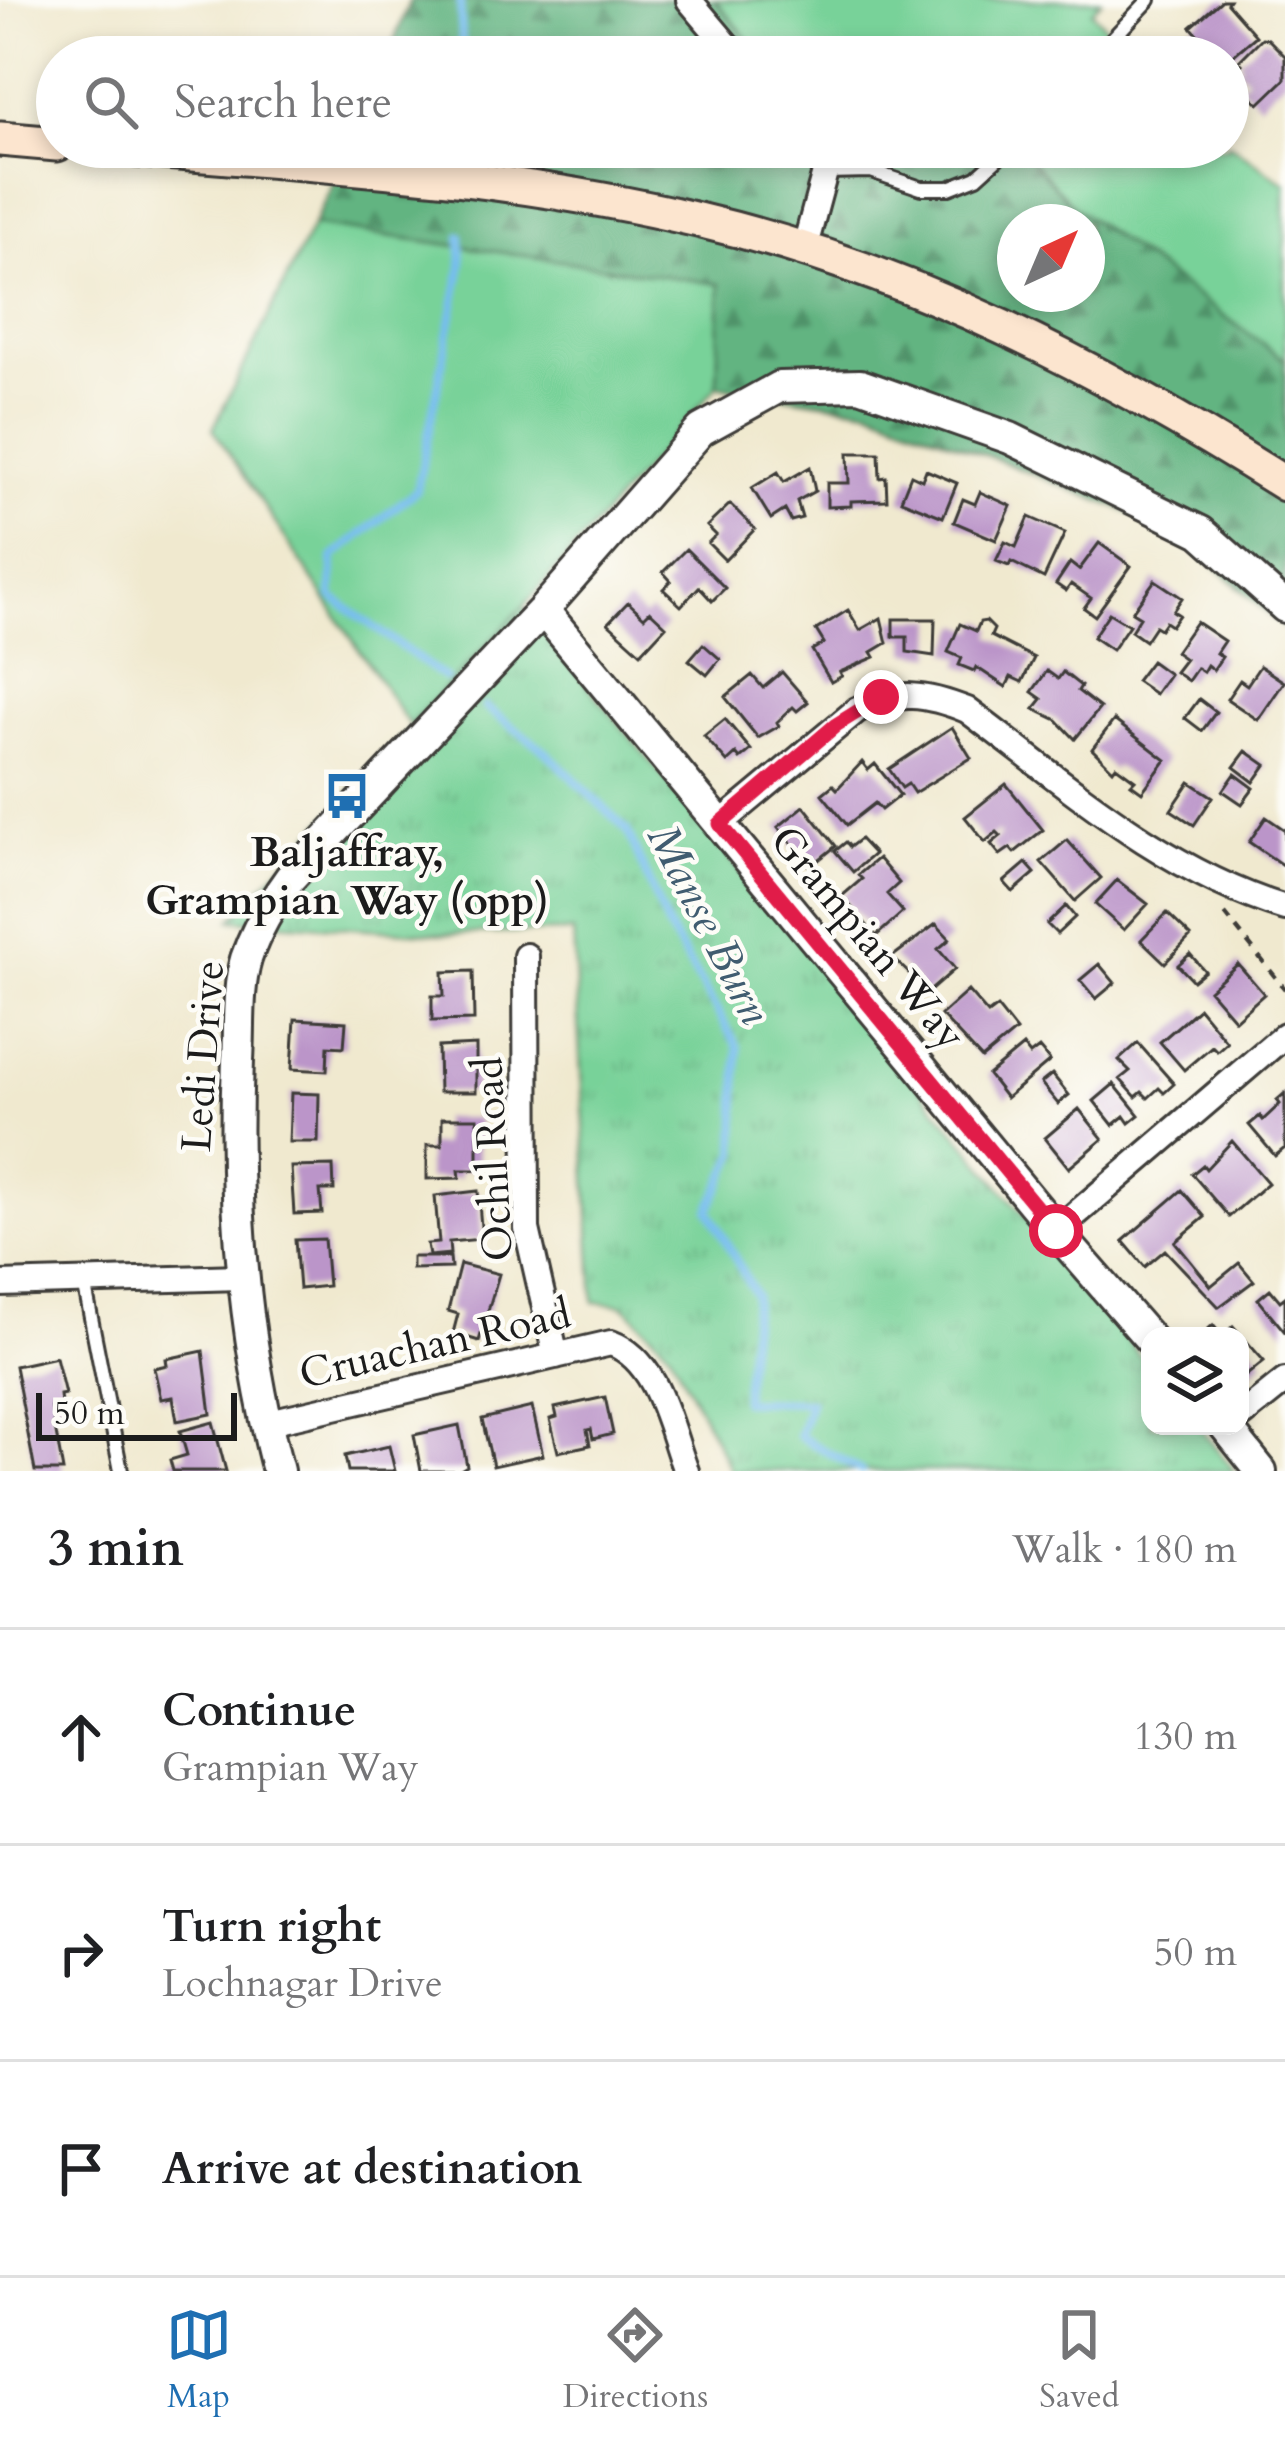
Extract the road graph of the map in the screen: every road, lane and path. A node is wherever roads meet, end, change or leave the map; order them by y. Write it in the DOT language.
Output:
graph roads {
  1 [pos="688,0"];
  2 [pos="1149,0"];
  3 [pos="719,36"];
  4 [pos="1115,36"];
  5 [pos="0,139"];
  6 [pos="36,142"];
  7 [pos="337,168"];
  8 [pos="823,168"];
  9 [pos="986,168"];
  10 [pos="825,172"];
  11 [pos="803,250"];
  12 [pos="1285,484"];
  13 [pos="1285,607"];
  14 [pos="543,610"];
  15 [pos="720,824"];
  16 [pos="1220,883"];
  17 [pos="1285,908"];
  18 [pos="526,956"];
  19 [pos="1285,989"];
  20 [pos="1285,1035"];
  21 [pos="1056,1231"];
  22 [pos="241,1277"];
  23 [pos="84,1282"];
  24 [pos="0,1284"];
  25 [pos="1141,1330"];
  26 [pos="556,1356"];
  27 [pos="1285,1381"];
  28 [pos="1249,1409"];
  29 [pos="266,1423"];
  30 [pos="1237,1435"];
  31 [pos="122,1471"];
  32 [pos="278,1471"];
  33 [pos="686,1471"];
  34 [pos="1261,1471"];
  1 -- 3 [label="street"];
  2 -- 4 [label="lane"];
  5 -- 6 [label="main road"];
  7 -- 11 [label="main road"];
  8 -- 10 [label="street"];
  9 -- 10 [label="lane"];
  10 -- 11 [label="street"];
  11 -- 12 [label="main road"];
  13 -- 14 [label="street"];
  14 -- 15 [label="street, Grampian Way"];
  14 -- 22 [label="street, Ledi Drive"];
  15 -- 16 [label="street"];
  15 -- 21 [label="street, Grampian Way"];
  16 -- 17 [label="street"];
  16 -- 19 [label="path"];
  18 -- 26 [label="street, Ochil Road"];
  20 -- 21 [label="street"];
  21 -- 25 [label="street, Grampian Way"];
  22 -- 23 [label="street"];
  22 -- 29 [label="street, Ledi Drive"];
  23 -- 24 [label="street"];
  23 -- 31 [label="lane"];
  26 -- 29 [label="street, Cruachan Road"];
  26 -- 33 [label="street, Cruachan Road"];
  27 -- 28 [label="street"];
  29 -- 32 [label="street, Ledi Drive"];
  30 -- 34 [label="street"];
}
